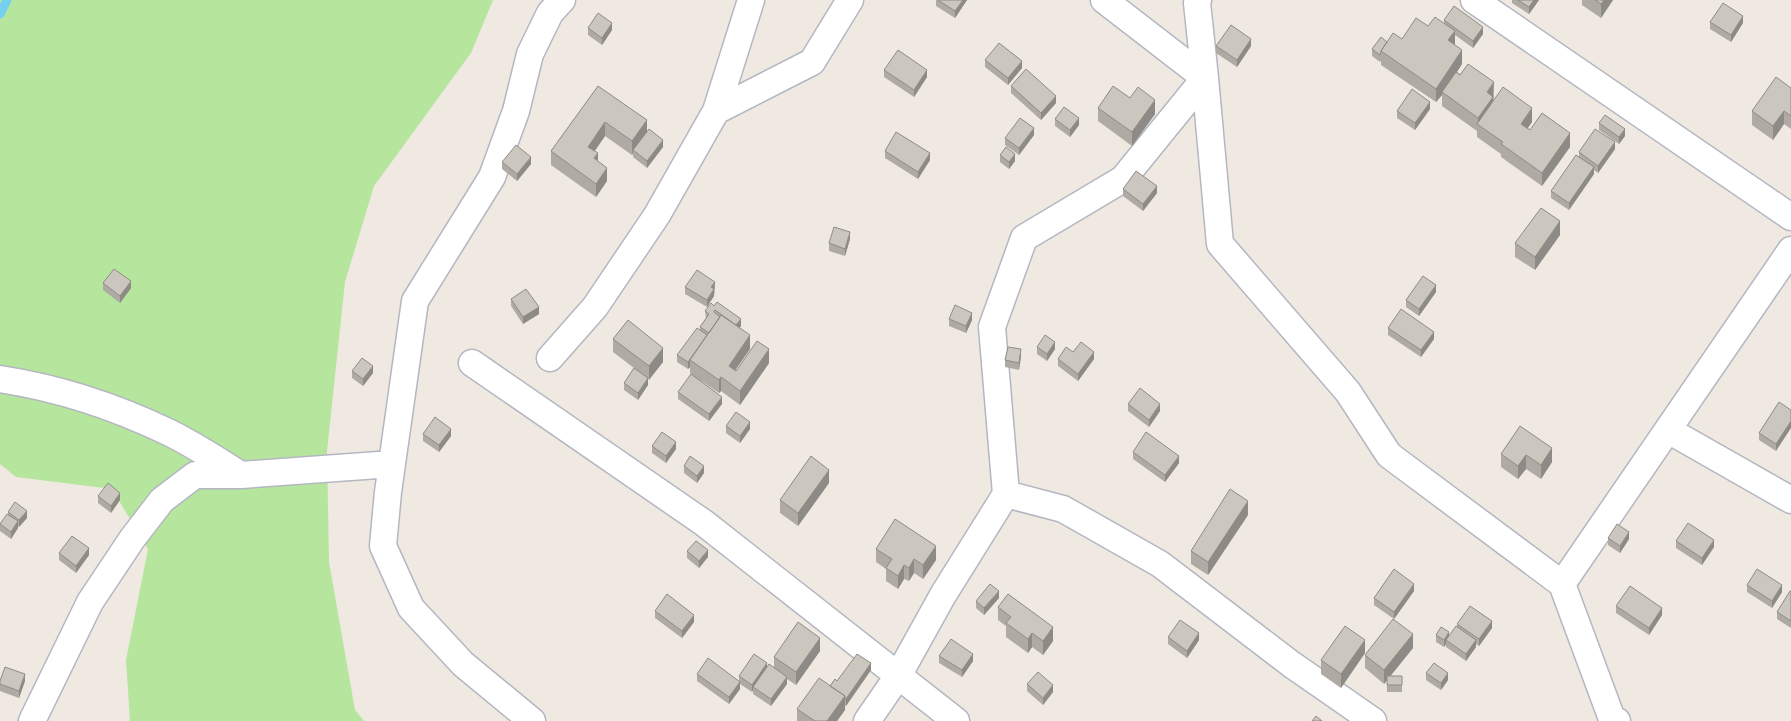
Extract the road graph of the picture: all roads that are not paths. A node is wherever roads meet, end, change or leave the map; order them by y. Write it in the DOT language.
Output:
graph roads {
  1 [pos="562,0"];
  2 [pos="751,0"];
  3 [pos="850,0"];
  4 [pos="1104,0"];
  5 [pos="1198,0"];
  6 [pos="1474,0"];
  7 [pos="1205,78"];
  8 [pos="716,111"];
  9 [pos="1791,217"];
  10 [pos="1791,250"];
  11 [pos="550,358"];
  12 [pos="472,363"];
  13 [pos="0,379"];
  14 [pos="1668,430"];
  15 [pos="392,464"];
  16 [pos="241,475"];
  17 [pos="1006,494"];
  18 [pos="1791,500"];
  19 [pos="1562,584"];
  20 [pos="898,676"];
  21 [pos="1612,720"];
  22 [pos="32,721"];
  23 [pos="532,721"];
  24 [pos="867,721"];
  25 [pos="956,721"];
  26 [pos="1373,721"];
  1 -- 15 [label="street"];
  2 -- 8 [label="street"];
  3 -- 8 [label="street"];
  4 -- 7 [label="street"];
  5 -- 7 [label="street"];
  6 -- 9 [label="street"];
  7 -- 17 [label="street"];
  7 -- 19 [label="street"];
  8 -- 11 [label="street"];
  10 -- 14 [label="street"];
  12 -- 20 [label="street"];
  13 -- 16 [label="street"];
  14 -- 18 [label="street"];
  14 -- 19 [label="street"];
  15 -- 16 [label="street"];
  15 -- 23 [label="street"];
  16 -- 22 [label="street"];
  17 -- 20 [label="street"];
  17 -- 26 [label="street"];
  19 -- 21 [label="street"];
  20 -- 24 [label="street"];
  20 -- 25 [label="street"];
}
